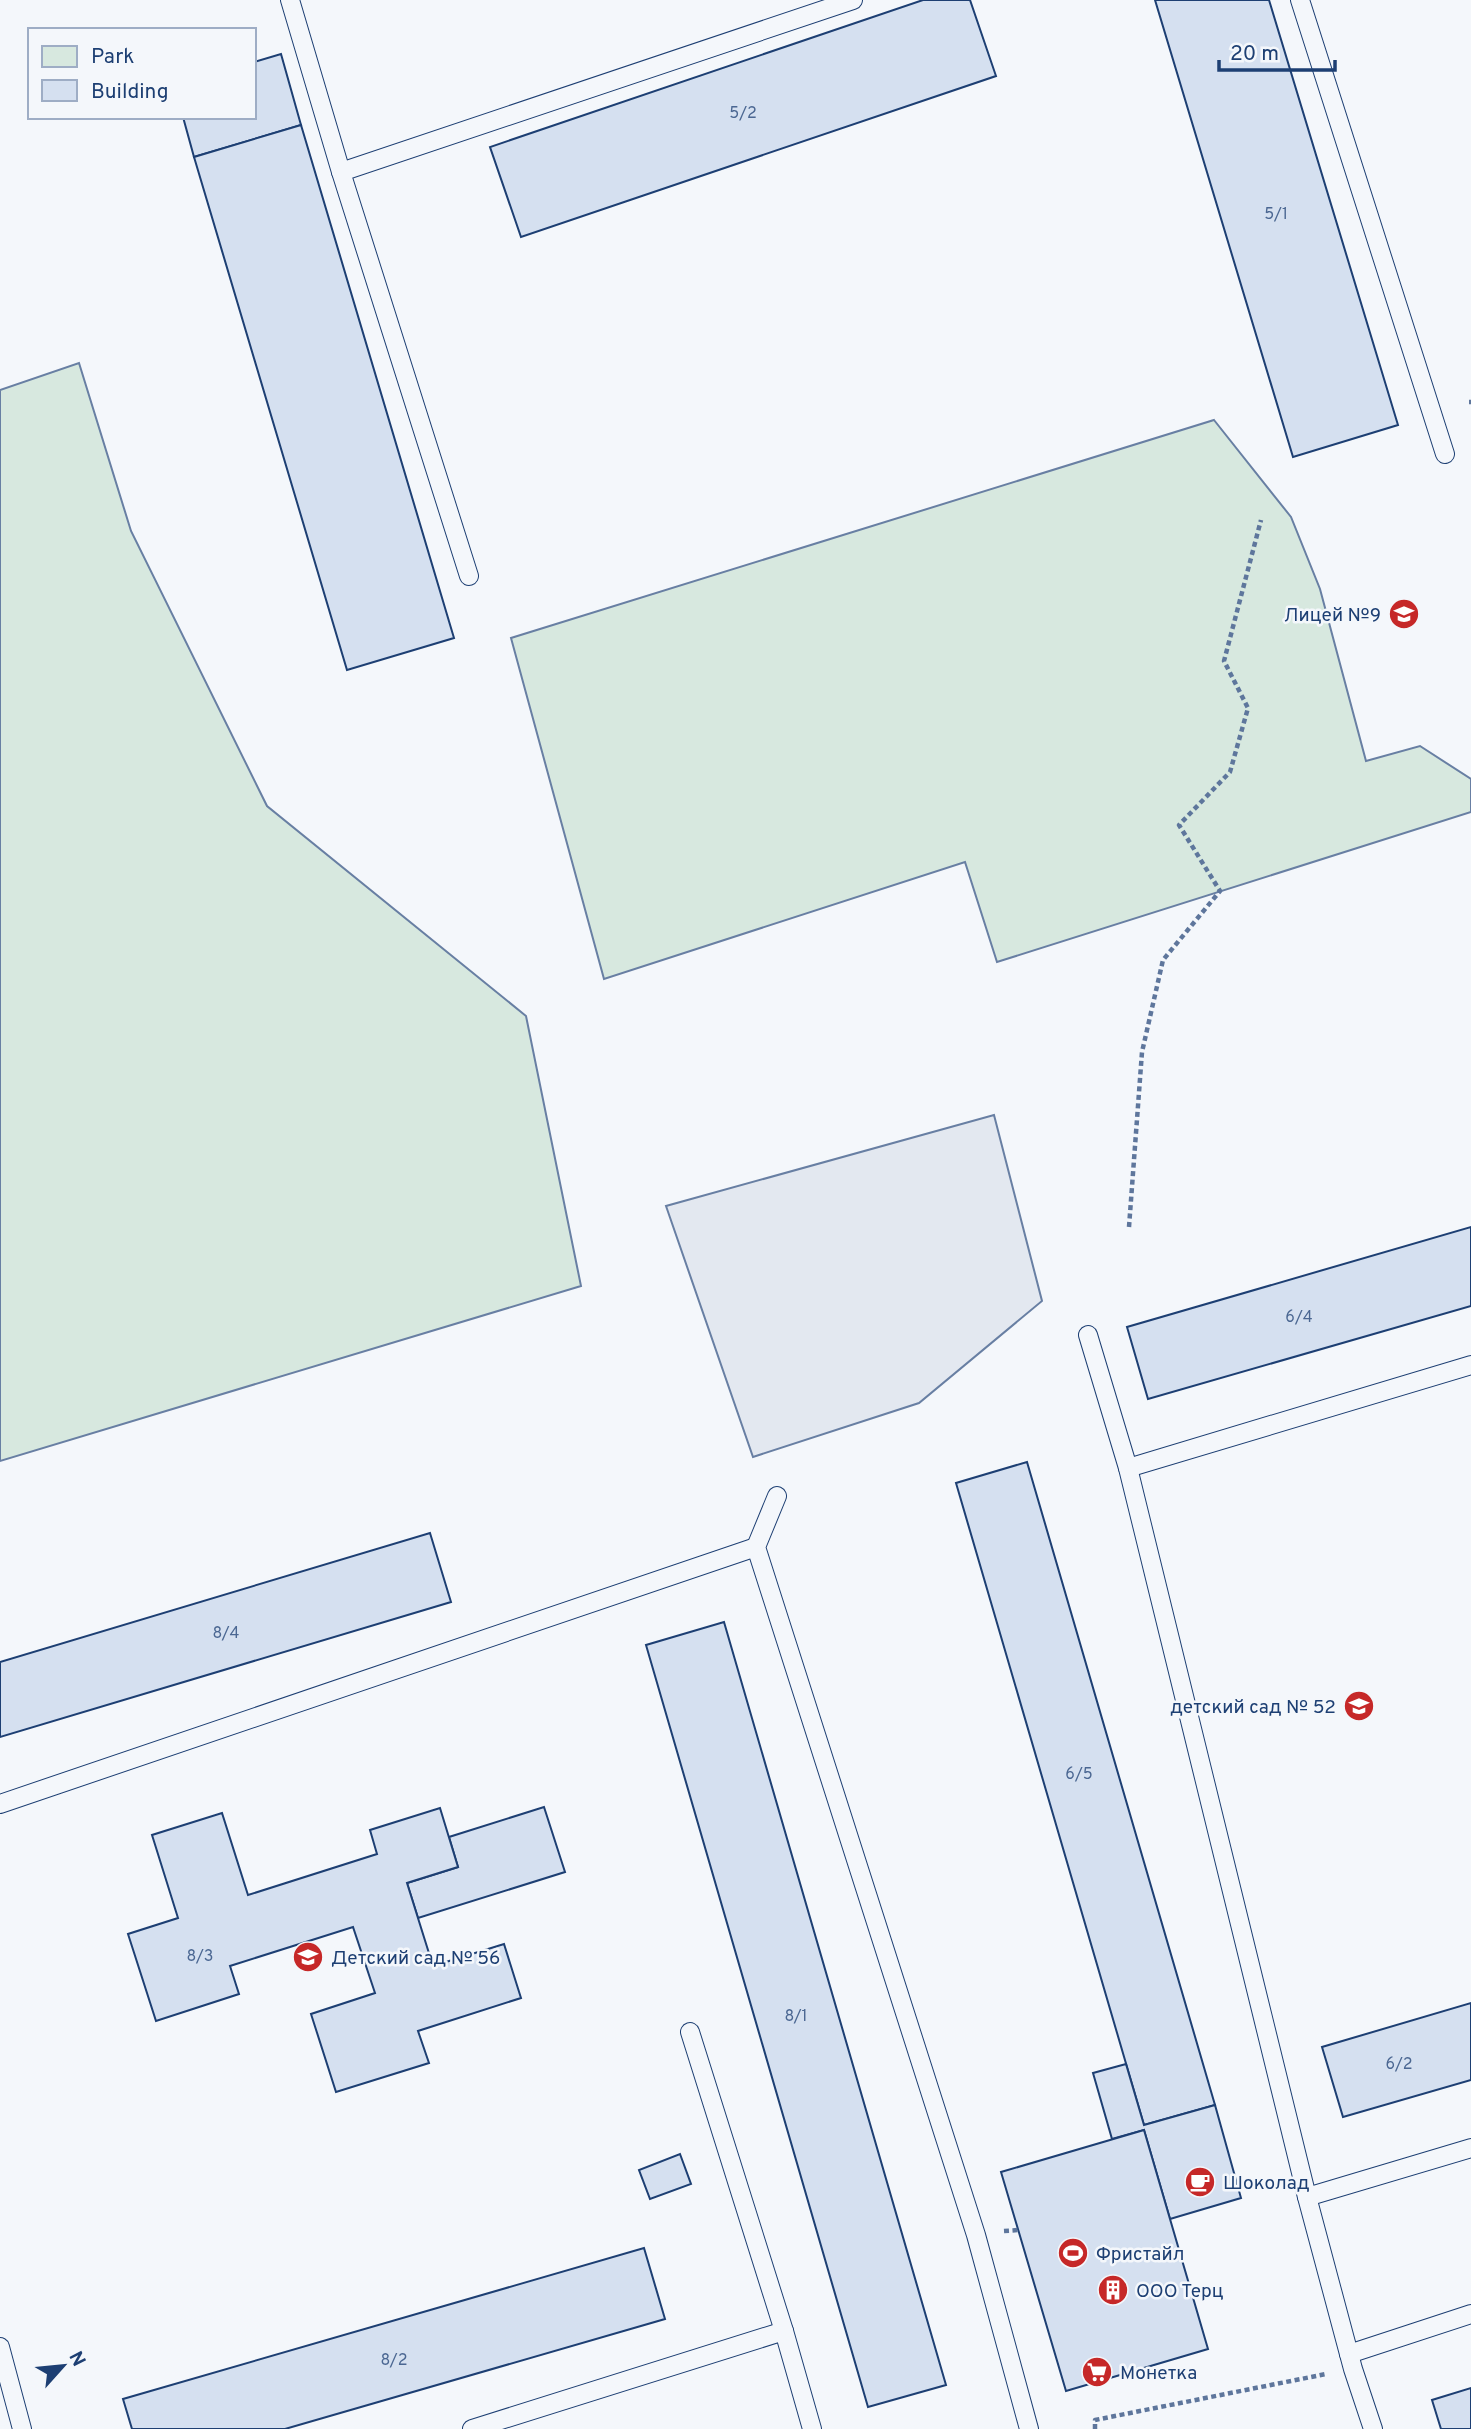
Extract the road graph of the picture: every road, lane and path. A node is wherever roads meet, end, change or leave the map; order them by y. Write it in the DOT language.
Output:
graph roads {
  1 [pos="290,0"];
  2 [pos="852,0"];
  3 [pos="1300,0"];
  4 [pos="341,172"];
  5 [pos="1445,454"];
  6 [pos="1261,520"];
  7 [pos="469,576"];
  8 [pos="1129,1227"];
  9 [pos="1087,1335"];
  10 [pos="1471,1365"];
  11 [pos="1128,1468"];
  12 [pos="777,1496"];
  13 [pos="756,1547"];
  14 [pos="0,1804"];
  15 [pos="690,2032"];
  16 [pos="1471,2148"];
  17 [pos="1307,2197"];
  18 [pos="1471,2314"];
  19 [pos="784,2331"];
  20 [pos="0,2347"];
  21 [pos="1351,2361"];
  22 [pos="22,2429"];
  23 [pos="472,2429"];
  24 [pos="812,2429"];
  25 [pos="1029,2429"];
  26 [pos="1095,2429"];
  27 [pos="1373,2429"];
  1 -- 4 [label="lane"];
  2 -- 4 [label="lane"];
  3 -- 5 [label="lane"];
  4 -- 7 [label="lane"];
  6 -- 8 [label="path"];
  9 -- 11 [label="lane"];
  10 -- 11 [label="lane"];
  11 -- 17 [label="lane"];
  12 -- 13 [label="lane"];
  13 -- 14 [label="lane"];
  13 -- 25 [label="lane"];
  15 -- 19 [label="lane"];
  16 -- 17 [label="lane"];
  17 -- 21 [label="lane"];
  18 -- 21 [label="lane"];
  19 -- 23 [label="lane"];
  19 -- 24 [label="lane"];
  20 -- 22 [label="lane"];
  21 -- 26 [label="path"];
  21 -- 27 [label="lane"];
}
